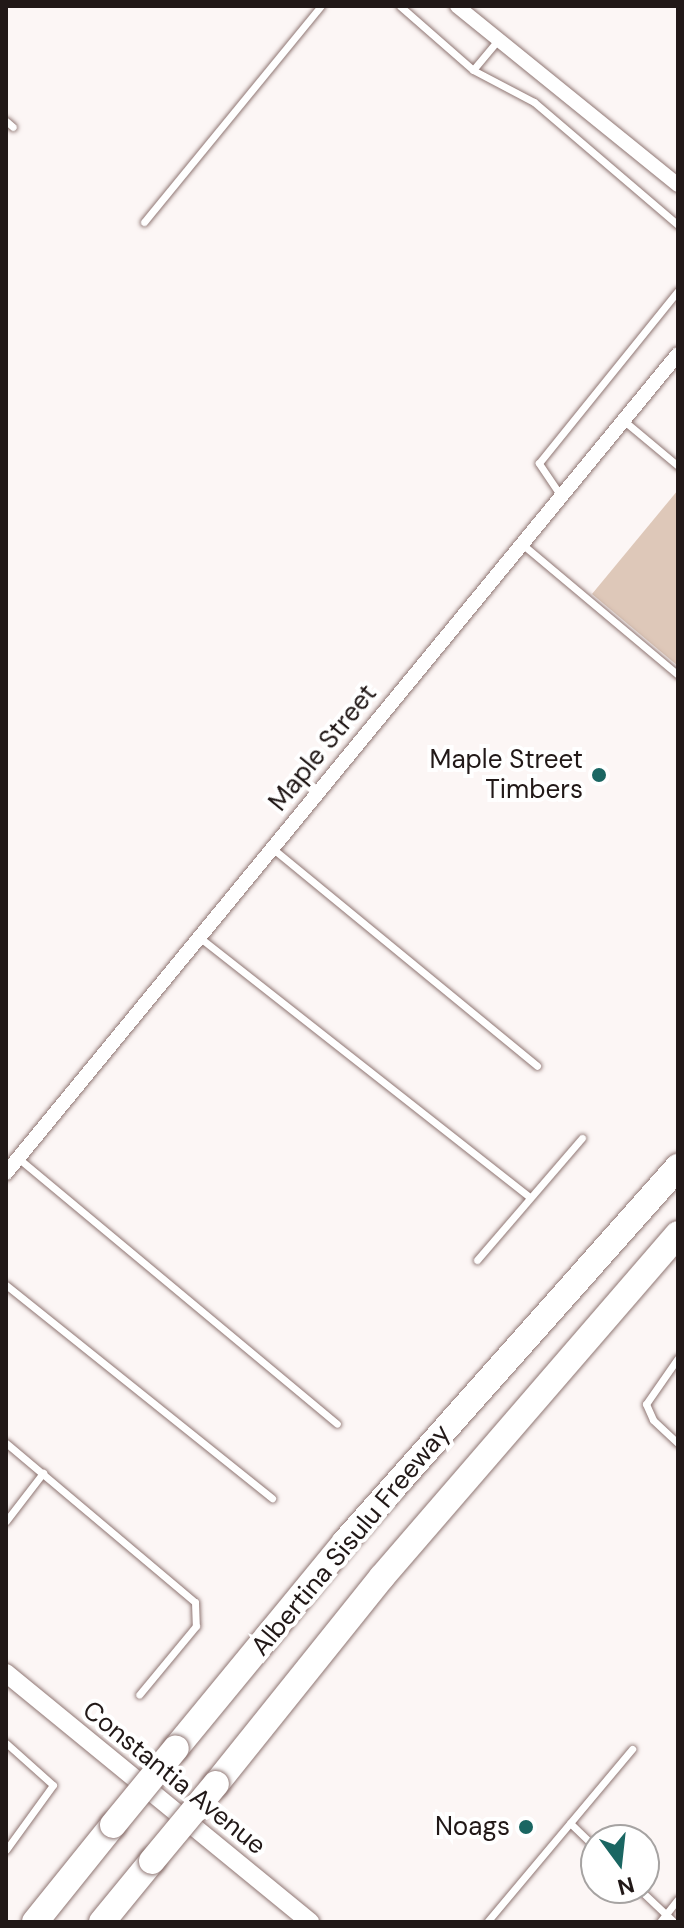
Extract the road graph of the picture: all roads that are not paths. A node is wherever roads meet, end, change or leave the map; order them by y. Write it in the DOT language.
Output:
graph roads {
  1 [pos="321,6"];
  2 [pos="400,6"];
  3 [pos="457,6"];
  4 [pos="498,40"];
  5 [pos="473,70"];
  6 [pos="6,121"];
  7 [pos="13,127"];
  8 [pos="678,185"];
  9 [pos="144,222"];
  10 [pos="678,225"];
  11 [pos="678,291"];
  12 [pos="678,354"];
  13 [pos="623,420"];
  14 [pos="678,466"];
  15 [pos="561,496"];
  16 [pos="522,544"];
  17 [pos="678,675"];
  18 [pos="272,848"];
  19 [pos="199,937"];
  20 [pos="537,1066"];
  21 [pos="582,1138"];
  22 [pos="678,1147"];
  23 [pos="18,1158"];
  24 [pos="678,1167"];
  25 [pos="6,1173"];
  26 [pos="660,1186"];
  27 [pos="528,1196"];
  28 [pos="677,1235"];
  29 [pos="477,1260"];
  30 [pos="6,1285"];
  31 [pos="678,1358"];
  32 [pos="337,1424"];
  33 [pos="6,1443"];
  34 [pos="678,1443"];
  35 [pos="43,1473"];
  36 [pos="272,1498"];
  37 [pos="6,1521"];
  38 [pos="6,1673"];
  39 [pos="139,1695"];
  40 [pos="6,1743"];
  41 [pos="632,1749"];
  42 [pos="570,1823"];
  43 [pos="580,1833"];
  44 [pos="6,1850"];
  45 [pos="678,1899"];
  46 [pos="655,1904"];
  47 [pos="666,1915"];
  48 [pos="300,1919"];
  49 [pos="35,1922"];
  50 [pos="102,1922"];
  51 [pos="487,1922"];
  52 [pos="660,1922"];
  53 [pos="674,1922"];
  1 -- 9 [label="lane"];
  2 -- 5 [label="lane"];
  3 -- 4 [label="street"];
  4 -- 5 [label="lane"];
  4 -- 8 [label="street"];
  5 -- 10 [label="lane"];
  6 -- 7 [label="lane"];
  11 -- 15 [label="lane"];
  12 -- 13 [label="street, Maple Street"];
  13 -- 14 [label="lane"];
  13 -- 15 [label="street, Maple Street"];
  15 -- 16 [label="street, Maple Street"];
  16 -- 17 [label="lane"];
  16 -- 18 [label="street, Maple Street"];
  18 -- 19 [label="street, Maple Street"];
  18 -- 20 [label="lane"];
  19 -- 23 [label="street, Maple Street"];
  19 -- 27 [label="lane"];
  21 -- 27 [label="lane"];
  22 -- 26 [label="highway"];
  23 -- 25 [label="street, Maple Street"];
  23 -- 32 [label="lane"];
  24 -- 26 [label="highway, Albertina Sisulu Freeway"];
  26 -- 49 [label="highway, Albertina Sisulu Freeway, bridge"];
  27 -- 29 [label="lane"];
  28 -- 50 [label="highway, Albertina Sisulu Freeway, bridge"];
  30 -- 36 [label="lane"];
  31 -- 34 [label="lane"];
  33 -- 35 [label="lane"];
  35 -- 37 [label="lane"];
  35 -- 39 [label="lane"];
  38 -- 48 [label="street, Constantia Avenue"];
  40 -- 44 [label="lane"];
  41 -- 42 [label="lane"];
  42 -- 43 [label="lane"];
  42 -- 51 [label="lane"];
  45 -- 47 [label="lane"];
  46 -- 47 [label="lane"];
  47 -- 52 [label="lane"];
  47 -- 53 [label="lane"];
}
